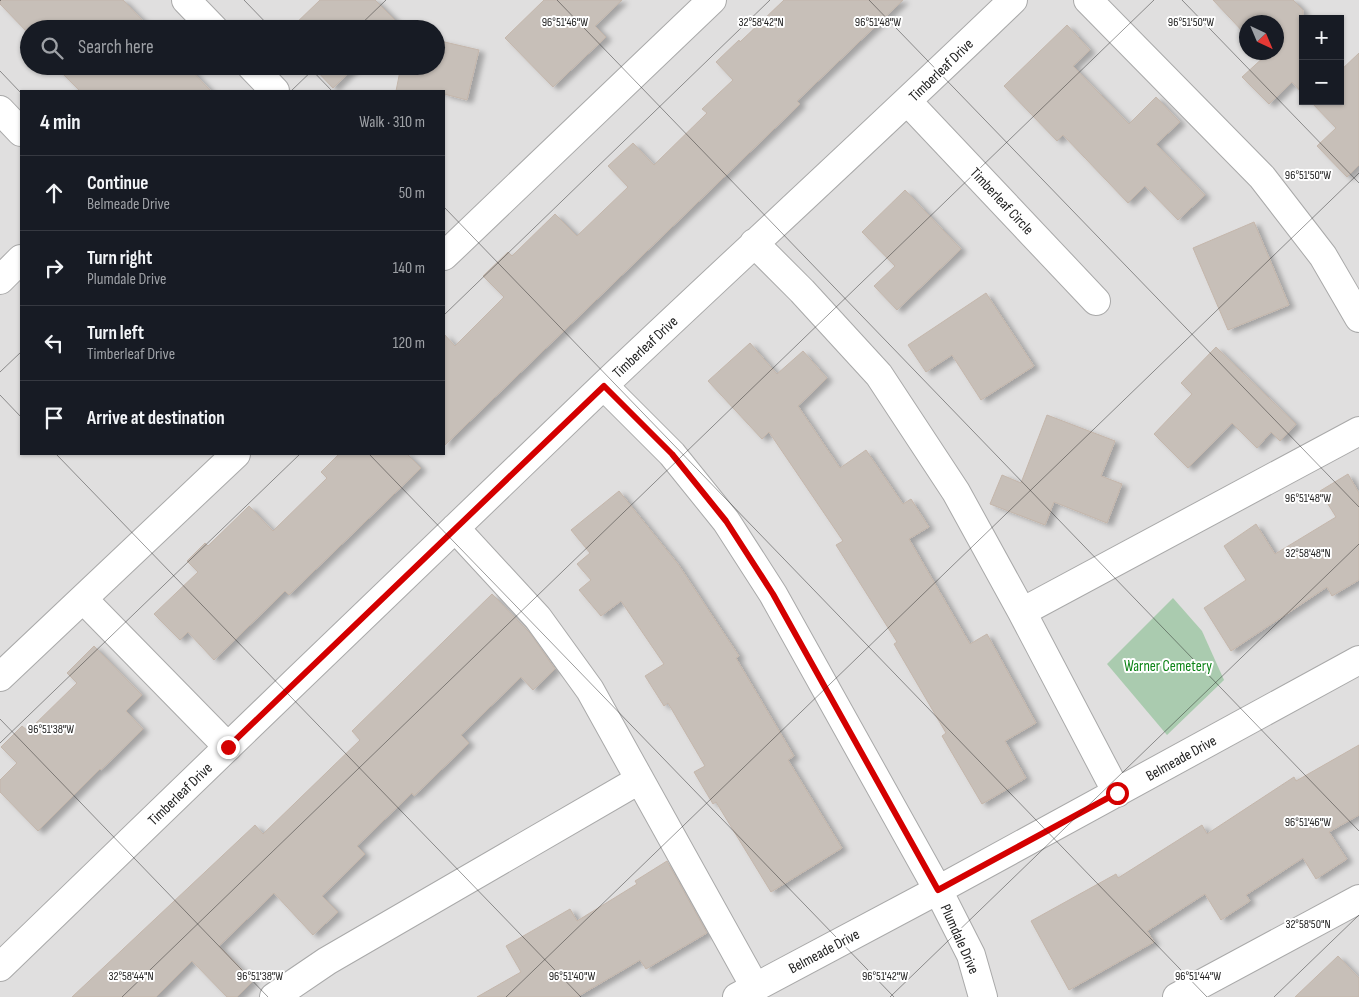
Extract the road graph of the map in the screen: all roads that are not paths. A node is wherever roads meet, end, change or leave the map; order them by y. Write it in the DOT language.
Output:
graph roads {
  1 [pos="186,0"];
  2 [pos="712,0"];
  3 [pos="1013,0"];
  4 [pos="1088,0"];
  5 [pos="205,20"];
  6 [pos="260,75"];
  7 [pos="274,90"];
  8 [pos="908,102"];
  9 [pos="0,110"];
  10 [pos="20,131"];
  11 [pos="754,243"];
  12 [pos="445,255"];
  13 [pos="20,260"];
  14 [pos="0,280"];
  15 [pos="1096,301"];
  16 [pos="1359,318"];
  17 [pos="604,386"];
  18 [pos="1359,431"];
  19 [pos="235,455"];
  20 [pos="455,528"];
  21 [pos="83,599"];
  22 [pos="1022,612"];
  23 [pos="1359,660"];
  24 [pos="0,677"];
  25 [pos="228,747"];
  26 [pos="639,780"];
  27 [pos="1117,793"];
  28 [pos="938,890"];
  29 [pos="1359,899"];
  30 [pos="0,967"];
  31 [pos="746,992"];
  32 [pos="274,997"];
  33 [pos="983,997"];
  34 [pos="1177,997"];
  1 -- 5 [label="street"];
  2 -- 12 [label="street"];
  3 -- 8 [label="street, Timberleaf Drive"];
  4 -- 16 [label="street"];
  6 -- 7 [label="street"];
  8 -- 11 [label="street, Timberleaf Drive"];
  8 -- 15 [label="street, Timberleaf Circle"];
  9 -- 10 [label="street"];
  11 -- 17 [label="street, Timberleaf Drive"];
  11 -- 22 [label="street"];
  13 -- 14 [label="street"];
  17 -- 20 [label="street, Timberleaf Drive"];
  17 -- 28 [label="street, Plumdale Drive"];
  18 -- 22 [label="street"];
  19 -- 21 [label="street"];
  20 -- 25 [label="street, Timberleaf Drive"];
  20 -- 26 [label="street"];
  21 -- 24 [label="street"];
  21 -- 25 [label="street"];
  22 -- 27 [label="street"];
  23 -- 27 [label="street, Belmeade Drive"];
  25 -- 30 [label="street, Timberleaf Drive"];
  26 -- 31 [label="street"];
  26 -- 32 [label="street"];
  27 -- 28 [label="street, Belmeade Drive"];
  28 -- 31 [label="street, Belmeade Drive"];
  28 -- 33 [label="street, Plumdale Drive"];
  29 -- 34 [label="street"];
}
